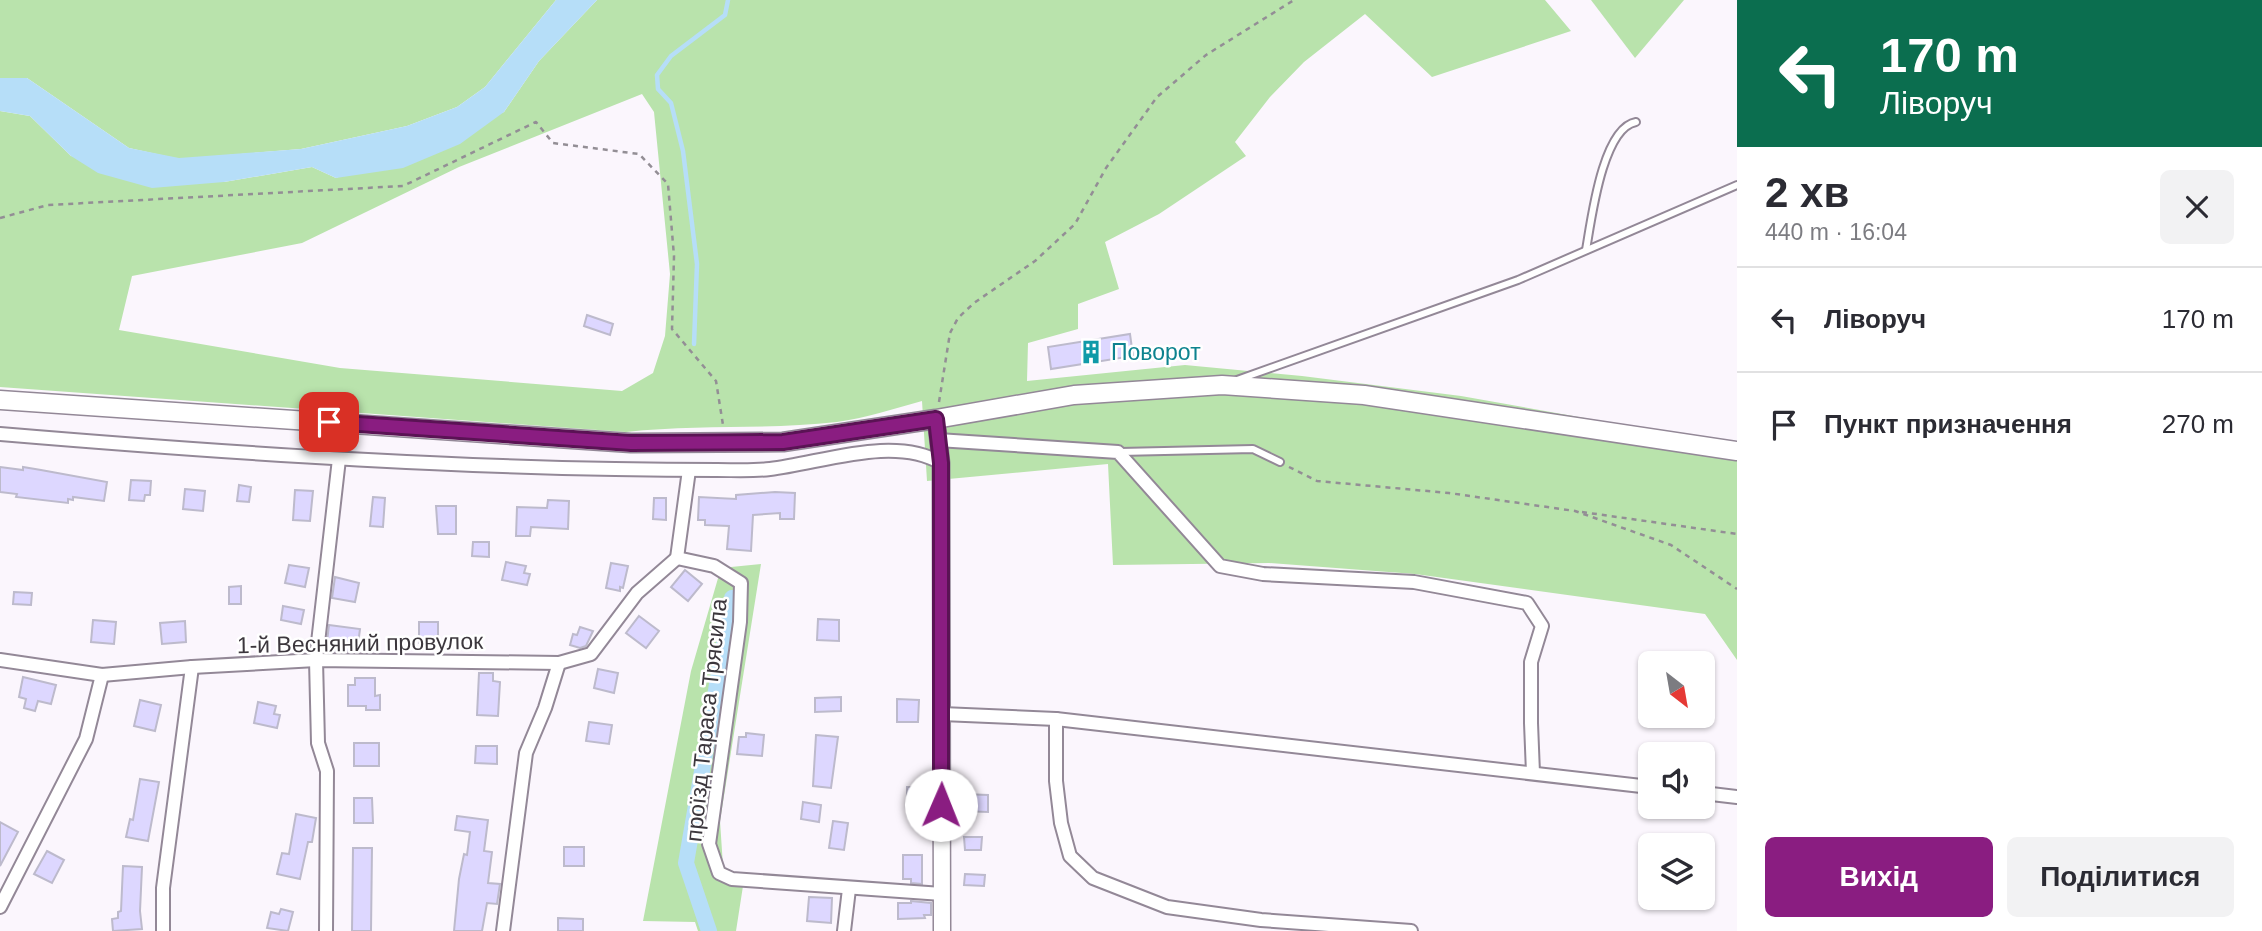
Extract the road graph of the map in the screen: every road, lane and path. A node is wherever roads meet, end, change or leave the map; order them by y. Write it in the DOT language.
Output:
graph roads {
  1 [pos="1294,0"];
  2 [pos="1636,122"];
  3 [pos="1737,184"];
  4 [pos="0,218"];
  5 [pos="1586,250"];
  6 [pos="1222,385"];
  7 [pos="0,400"];
  8 [pos="936,419"];
  9 [pos="0,434"];
  10 [pos="938,440"];
  11 [pos="726,443"];
  12 [pos="1737,451"];
  13 [pos="1118,452"];
  14 [pos="339,459"];
  15 [pos="1280,462"];
  16 [pos="941,463"];
  17 [pos="690,470"];
  18 [pos="1575,511"];
  19 [pos="1737,534"];
  20 [pos="677,558"];
  21 [pos="1737,589"];
  22 [pos="0,660"];
  23 [pos="316,660"];
  24 [pos="559,663"];
  25 [pos="192,667"];
  26 [pos="102,675"];
  27 [pos="942,714"];
  28 [pos="1056,719"];
  29 [pos="1533,774"];
  30 [pos="1638,786"];
  31 [pos="1715,794"];
  32 [pos="1737,797"];
  33 [pos="849,889"];
  34 [pos="942,894"];
  35 [pos="0,907"];
  36 [pos="163,931"];
  37 [pos="326,931"];
  38 [pos="503,931"];
  39 [pos="844,931"];
  40 [pos="942,931"];
  41 [pos="1411,931"];
  1 -- 8 [label="path"];
  2 -- 5 [label="lane"];
  3 -- 5 [label="lane"];
  4 -- 11 [label="path"];
  5 -- 6 [label="lane"];
  6 -- 8 [label="main road"];
  6 -- 12 [label="main road"];
  7 -- 11 [label="main road"];
  8 -- 10 [label="street"];
  8 -- 11 [label="main road"];
  9 -- 14 [label="street"];
  10 -- 13 [label="street"];
  10 -- 16 [label="street"];
  13 -- 15 [label="lane"];
  13 -- 29 [label="street"];
  14 -- 17 [label="street"];
  14 -- 23 [label="street"];
  15 -- 18 [label="path"];
  16 -- 17 [label="street"];
  16 -- 27 [label="street"];
  17 -- 20 [label="street"];
  18 -- 19 [label="path"];
  18 -- 21 [label="path"];
  20 -- 24 [label="street, 1-й Весняний провулок"];
  20 -- 33 [label="street, проїзд Тараса Трясила"];
  22 -- 26 [label="street, 1-й Весняний провулок"];
  23 -- 24 [label="street, 1-й Весняний провулок"];
  23 -- 25 [label="street, 1-й Весняний провулок"];
  23 -- 37 [label="street"];
  24 -- 38 [label="street"];
  25 -- 26 [label="street, 1-й Весняний провулок"];
  25 -- 36 [label="street"];
  26 -- 35 [label="street"];
  27 -- 28 [label="street"];
  27 -- 34 [label="street"];
  28 -- 29 [label="street"];
  28 -- 41 [label="street"];
  29 -- 30 [label="street"];
  31 -- 32 [label="street"];
  33 -- 34 [label="street, проїзд Тараса Трясила"];
  33 -- 39 [label="street"];
  34 -- 40 [label="street"];
}
